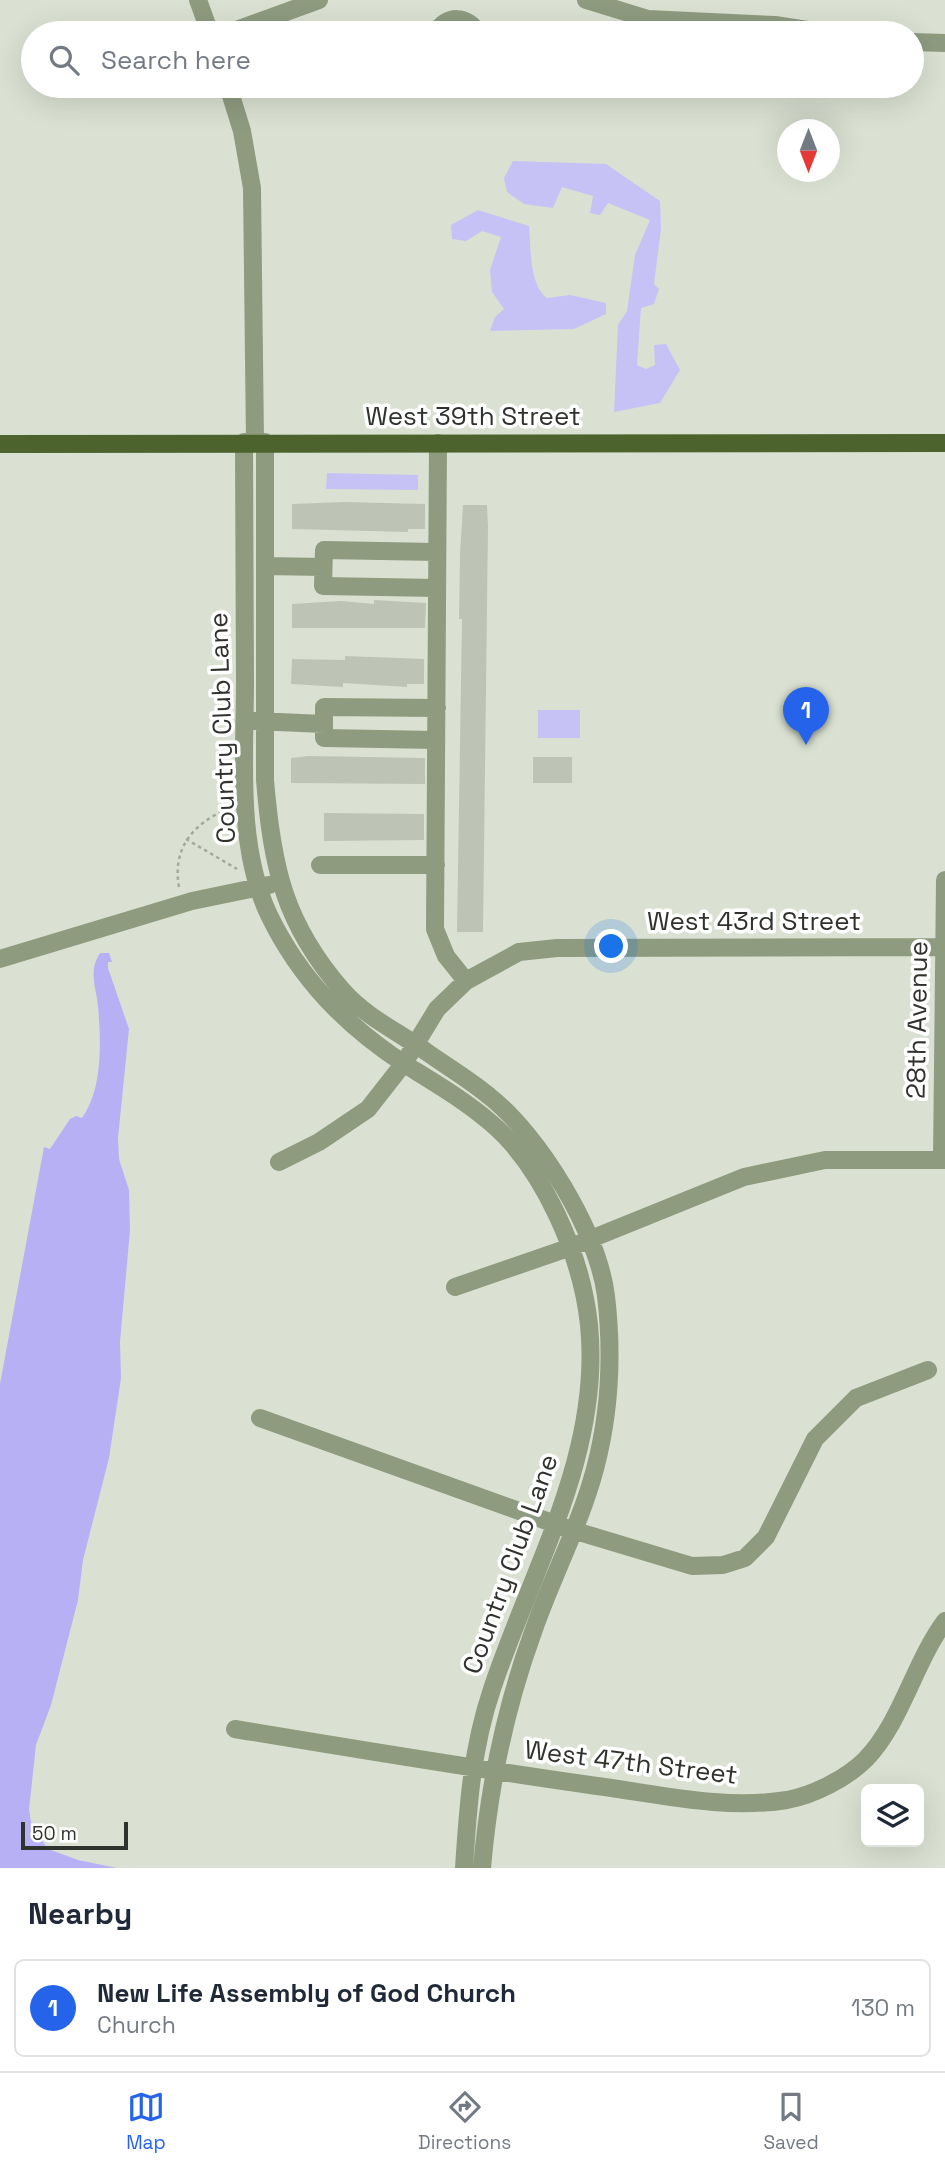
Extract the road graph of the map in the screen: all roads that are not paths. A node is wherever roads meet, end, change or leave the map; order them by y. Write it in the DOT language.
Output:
graph roads {
  1 [pos="198,0"];
  2 [pos="319,0"];
  3 [pos="457,0"];
  4 [pos="595,1"];
  5 [pos="457,19"];
  6 [pos="206,21"];
  7 [pos="261,21"];
  8 [pos="450,21"];
  9 [pos="463,21"];
  10 [pos="690,21"];
  11 [pos="924,42"];
  12 [pos="945,43"];
  13 [pos="232,98"];
  14 [pos="255,442"];
  15 [pos="438,443"];
  16 [pos="945,443"];
  17 [pos="0,444"];
  18 [pos="438,552"];
  19 [pos="265,566"];
  20 [pos="323,567"];
  21 [pos="437,588"];
  22 [pos="436,708"];
  23 [pos="265,721"];
  24 [pos="245,722"];
  25 [pos="324,724"];
  26 [pos="436,740"];
  27 [pos="320,865"];
  28 [pos="436,865"];
  29 [pos="945,880"];
  30 [pos="279,882"];
  31 [pos="257,887"];
  32 [pos="945,947"];
  33 [pos="0,959"];
  34 [pos="466,981"];
  35 [pos="414,1043"];
  36 [pos="404,1063"];
  37 [pos="944,1160"];
  38 [pos="279,1162"];
  39 [pos="589,1239"];
  40 [pos="571,1247"];
  41 [pos="455,1287"];
  42 [pos="928,1370"];
  43 [pos="260,1418"];
  44 [pos="553,1524"];
  45 [pos="572,1530"];
  46 [pos="945,1621"];
  47 [pos="235,1729"];
  48 [pos="471,1768"];
  49 [pos="493,1771"];
  50 [pos="464,1868"];
  51 [pos="482,1868"];
  1 -- 6 [label="street"];
  2 -- 7 [label="street"];
  3 -- 5 [label="street"];
  4 -- 10 [label="street"];
  5 -- 8 [label="street"];
  5 -- 9 [label="street"];
  11 -- 12 [label="street"];
  13 -- 14 [label="street, Country Club Lane"];
  14 -- 15 [label="main road, West 39th Street"];
  14 -- 17 [label="main road, West 39th Street"];
  14 -- 19 [label="street, Country Club Lane"];
  14 -- 24 [label="street, Country Club Lane"];
  15 -- 16 [label="main road, West 39th Street"];
  15 -- 18 [label="street"];
  18 -- 20 [label="street"];
  18 -- 21 [label="street"];
  19 -- 20 [label="street"];
  19 -- 23 [label="street, Country Club Lane"];
  20 -- 21 [label="street"];
  21 -- 22 [label="street"];
  22 -- 25 [label="street"];
  22 -- 26 [label="street"];
  23 -- 24 [label="street"];
  23 -- 25 [label="street"];
  23 -- 30 [label="street, Country Club Lane"];
  24 -- 31 [label="street, Country Club Lane"];
  25 -- 26 [label="street"];
  26 -- 28 [label="street"];
  27 -- 28 [label="street"];
  28 -- 34 [label="street"];
  29 -- 32 [label="street, 28th Avenue"];
  30 -- 31 [label="street"];
  30 -- 35 [label="street, Country Club Lane"];
  31 -- 33 [label="street"];
  31 -- 36 [label="street, Country Club Lane"];
  32 -- 34 [label="street, West 43rd Street"];
  32 -- 37 [label="street, 28th Avenue"];
  34 -- 35 [label="street, West 43rd Street"];
  35 -- 36 [label="street, West 43rd Street"];
  35 -- 39 [label="street, Country Club Lane"];
  36 -- 38 [label="street, West 43rd Street"];
  36 -- 40 [label="street, Country Club Lane"];
  37 -- 39 [label="street"];
  39 -- 40 [label="street"];
  39 -- 45 [label="street, Country Club Lane"];
  40 -- 41 [label="street"];
  40 -- 44 [label="street, Country Club Lane"];
  42 -- 45 [label="street"];
  43 -- 44 [label="street"];
  44 -- 45 [label="street"];
  44 -- 48 [label="street, Country Club Lane"];
  45 -- 49 [label="street, Country Club Lane"];
  46 -- 49 [label="street, West 47th Street"];
  47 -- 48 [label="street, West 47th Street"];
  48 -- 49 [label="street, West 47th Street"];
  48 -- 50 [label="street, Country Club Lane"];
  49 -- 51 [label="street, Country Club Lane"];
}
